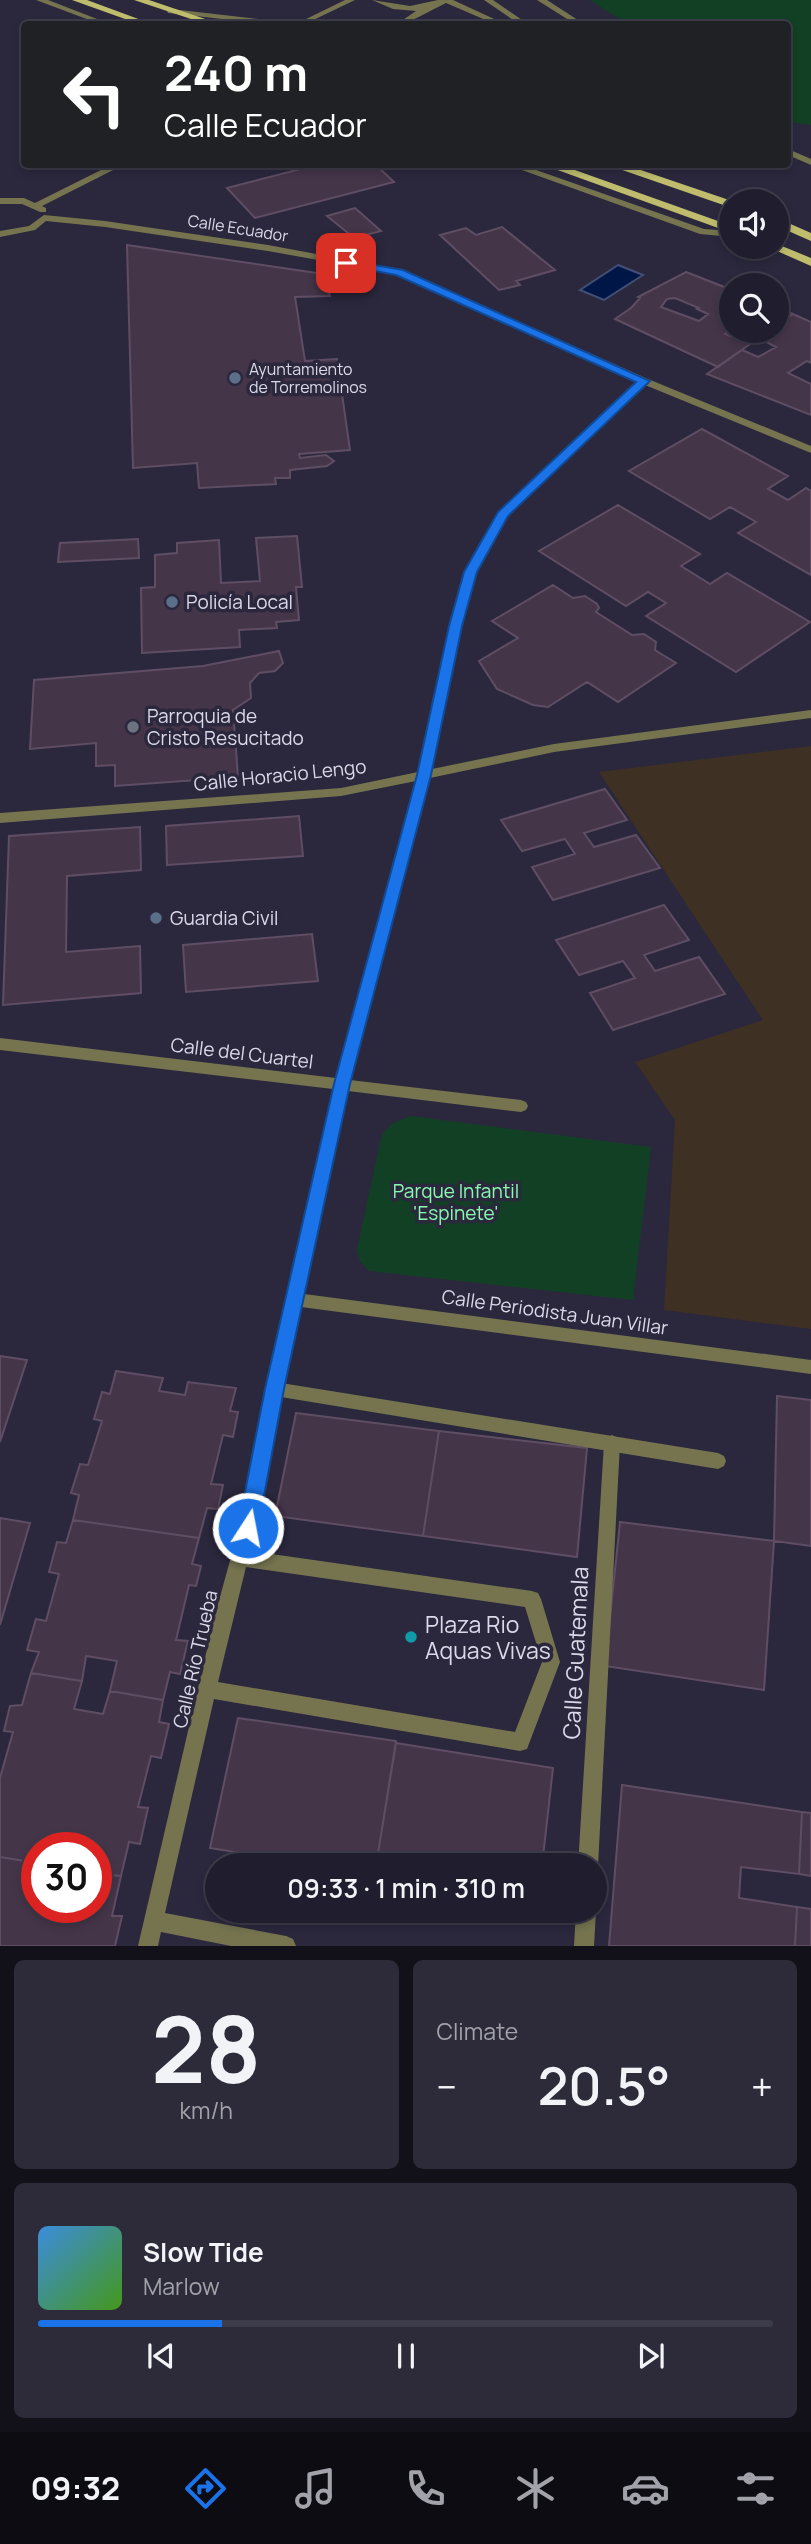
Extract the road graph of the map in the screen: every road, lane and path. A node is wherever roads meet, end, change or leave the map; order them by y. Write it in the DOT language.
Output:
graph roads {
  1 [pos="40,0"];
  2 [pos="77,0"];
  3 [pos="139,0"];
  4 [pos="351,0"];
  5 [pos="376,0"];
  6 [pos="445,0"];
  7 [pos="488,0"];
  8 [pos="541,0"];
  9 [pos="428,7"];
  10 [pos="171,11"];
  11 [pos="98,21"];
  12 [pos="138,21"];
  13 [pos="205,21"];
  14 [pos="257,21"];
  15 [pos="306,21"];
  16 [pos="406,21"];
  17 [pos="494,21"];
  18 [pos="520,21"];
  19 [pos="575,21"];
  20 [pos="791,153"];
  21 [pos="811,162"];
  22 [pos="113,168"];
  23 [pos="520,168"];
  24 [pos="557,168"];
  25 [pos="622,168"];
  26 [pos="0,201"];
  27 [pos="719,201"];
  28 [pos="37,205"];
  29 [pos="44,218"];
  30 [pos="719,227"];
  31 [pos="789,227"];
  32 [pos="719,232"];
  33 [pos="0,234"];
  34 [pos="811,237"];
  35 [pos="789,253"];
  36 [pos="811,262"];
  37 [pos="644,381"];
  38 [pos="811,450"];
  39 [pos="811,714"];
  40 [pos="424,775"];
  41 [pos="0,817"];
  42 [pos="0,1044"];
  43 [pos="342,1084"];
  44 [pos="521,1106"];
  45 [pos="294,1298"];
  46 [pos="811,1367"];
  47 [pos="275,1389"];
  48 [pos="611,1443"];
  49 [pos="718,1461"];
  50 [pos="239,1558"];
  51 [pos="209,1689"];
  52 [pos="589,1853"];
  53 [pos="154,1921"];
  54 [pos="585,1923"];
  55 [pos="148,1945"];
  56 [pos="286,1945"];
  57 [pos="584,1945"];
  1 -- 11 [label="street"];
  2 -- 12 [label="main road"];
  3 -- 10 [label="main road"];
  4 -- 15 [label="street"];
  5 -- 9 [label="street"];
  6 -- 9 [label="street"];
  6 -- 17 [label="street"];
  7 -- 18 [label="street"];
  8 -- 19 [label="street"];
  9 -- 16 [label="street"];
  10 -- 13 [label="main road"];
  10 -- 14 [label="street"];
  20 -- 21 [label="street"];
  22 -- 28 [label="street"];
  23 -- 32 [label="street"];
  24 -- 30 [label="main road"];
  25 -- 27 [label="main road"];
  26 -- 28 [label="street"];
  28 -- 29 [label="street"];
  29 -- 33 [label="street"];
  29 -- 37 [label="street, Calle Ecuador"];
  31 -- 34 [label="main road"];
  35 -- 36 [label="main road"];
  37 -- 38 [label="street, Calle Ecuador"];
  37 -- 40 [label="street, Calle Río Trueba"];
  39 -- 40 [label="street, Calle Horacio Lengo"];
  40 -- 41 [label="street, Calle Horacio Lengo"];
  40 -- 43 [label="street, Calle Río Trueba"];
  42 -- 43 [label="street, Calle del Cuartel"];
  43 -- 44 [label="street, Calle del Cuartel"];
  43 -- 45 [label="street, Calle Río Trueba"];
  45 -- 46 [label="street, Calle Periodista Juan Villar"];
  45 -- 47 [label="street, Calle Río Trueba"];
  47 -- 48 [label="street"];
  47 -- 50 [label="street, Calle Río Trueba"];
  48 -- 49 [label="street"];
  48 -- 52 [label="street, Calle Guatemala"];
  50 -- 51 [label="street, Calle Río Trueba"];
  50 -- 51 [label="street"];
  51 -- 53 [label="street, Calle Río Trueba"];
  53 -- 55 [label="street, Calle Río Trueba"];
  53 -- 56 [label="street"];
  54 -- 57 [label="street"];
}
